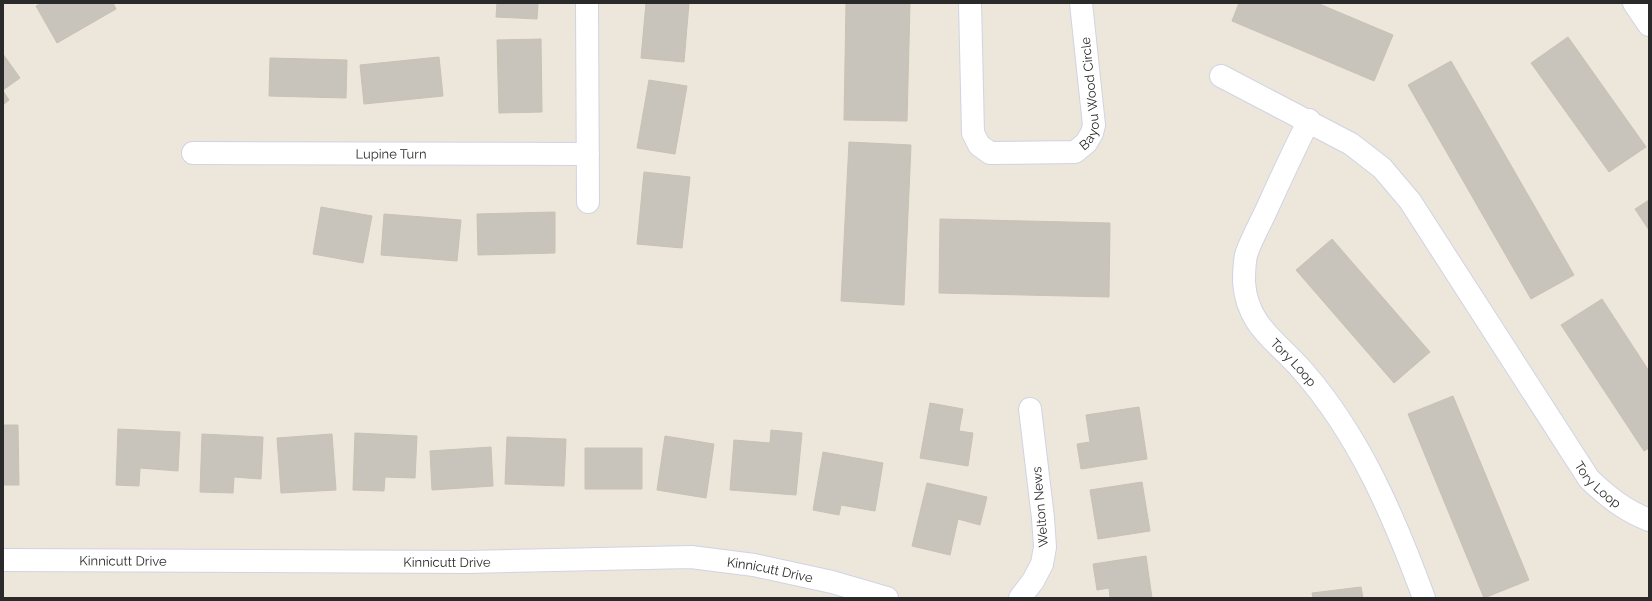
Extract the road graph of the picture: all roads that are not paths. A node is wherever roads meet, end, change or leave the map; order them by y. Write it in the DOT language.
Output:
graph roads {
  1 [pos="587,3"];
  2 [pos="970,3"];
  3 [pos="1081,3"];
  4 [pos="1634,3"];
  5 [pos="1649,25"];
  6 [pos="1221,76"];
  7 [pos="1308,120"];
  8 [pos="193,153"];
  9 [pos="588,154"];
  10 [pos="588,202"];
  11 [pos="1030,409"];
  12 [pos="1649,520"];
  13 [pos="3,560"];
  14 [pos="887,598"];
  15 [pos="1020,598"];
  16 [pos="1424,598"];
  1 -- 9 [label="street"];
  2 -- 3 [label="street, Bayou Wood Circle"];
  4 -- 5 [label="street"];
  6 -- 7 [label="street, Tory Loop"];
  7 -- 12 [label="street, Tory Loop"];
  7 -- 16 [label="street, Tory Loop"];
  8 -- 9 [label="street, Lupine Turn"];
  9 -- 10 [label="street"];
  11 -- 15 [label="street, Welton News"];
  13 -- 14 [label="street, Kinnicutt Drive"];
}
